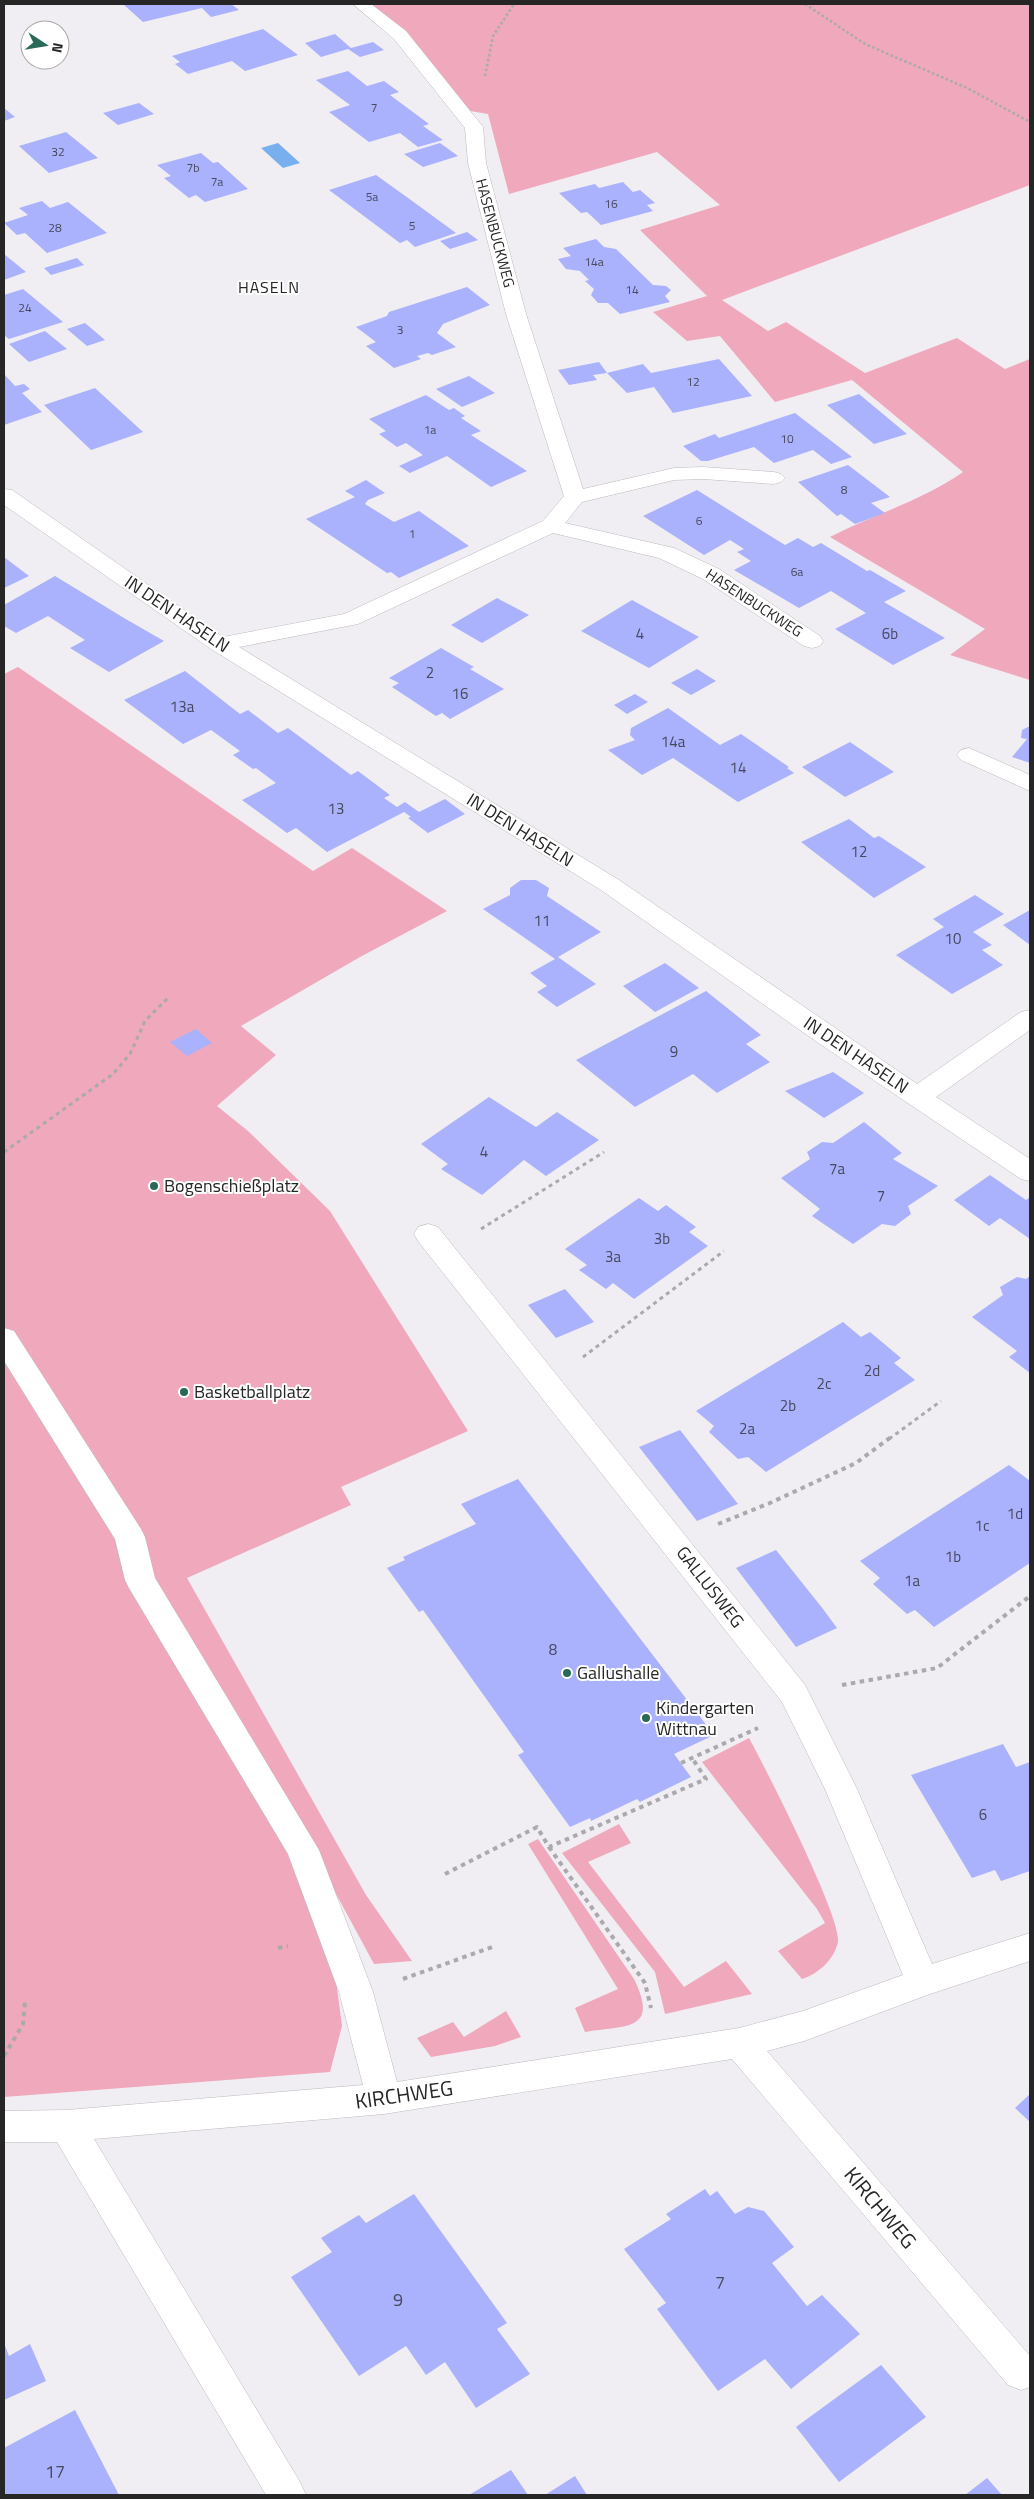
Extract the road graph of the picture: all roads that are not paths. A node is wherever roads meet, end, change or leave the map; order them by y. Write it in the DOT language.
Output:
graph roads {
  1 [pos="361,4"];
  2 [pos="774,478"];
  3 [pos="4,495"];
  4 [pos="575,497"];
  5 [pos="551,526"];
  6 [pos="812,641"];
  7 [pos="219,644"];
  8 [pos="969,755"];
  9 [pos="1030,784"];
  10 [pos="1030,1018"];
  11 [pos="917,1097"];
  12 [pos="1030,1172"];
  13 [pos="435,1243"];
  14 [pos="4,1338"];
  15 [pos="1030,1947"];
  16 [pos="923,1982"];
  17 [pos="739,2043"];
  18 [pos="384,2099"];
  19 [pos="67,2126"];
  20 [pos="4,2127"];
  21 [pos="1021,2373"];
  22 [pos="287,2495"];
  1 -- 4 [label="street, HASENBUCKWEG"];
  2 -- 4 [label="street"];
  3 -- 7 [label="street, IN DEN HASELN"];
  4 -- 5 [label="street"];
  5 -- 6 [label="street, HASENBUCKWEG"];
  5 -- 7 [label="street"];
  7 -- 11 [label="street, IN DEN HASELN"];
  8 -- 9 [label="street"];
  10 -- 11 [label="street"];
  11 -- 12 [label="street, IN DEN HASELN"];
  13 -- 16 [label="street, GALLUSWEG"];
  14 -- 18 [label="street"];
  15 -- 16 [label="street, KIRCHWEG"];
  16 -- 17 [label="street, KIRCHWEG"];
  17 -- 18 [label="street, KIRCHWEG"];
  17 -- 21 [label="street, KIRCHWEG"];
  18 -- 19 [label="street, KIRCHWEG"];
  19 -- 20 [label="street, KIRCHWEG"];
  19 -- 22 [label="street"];
}
